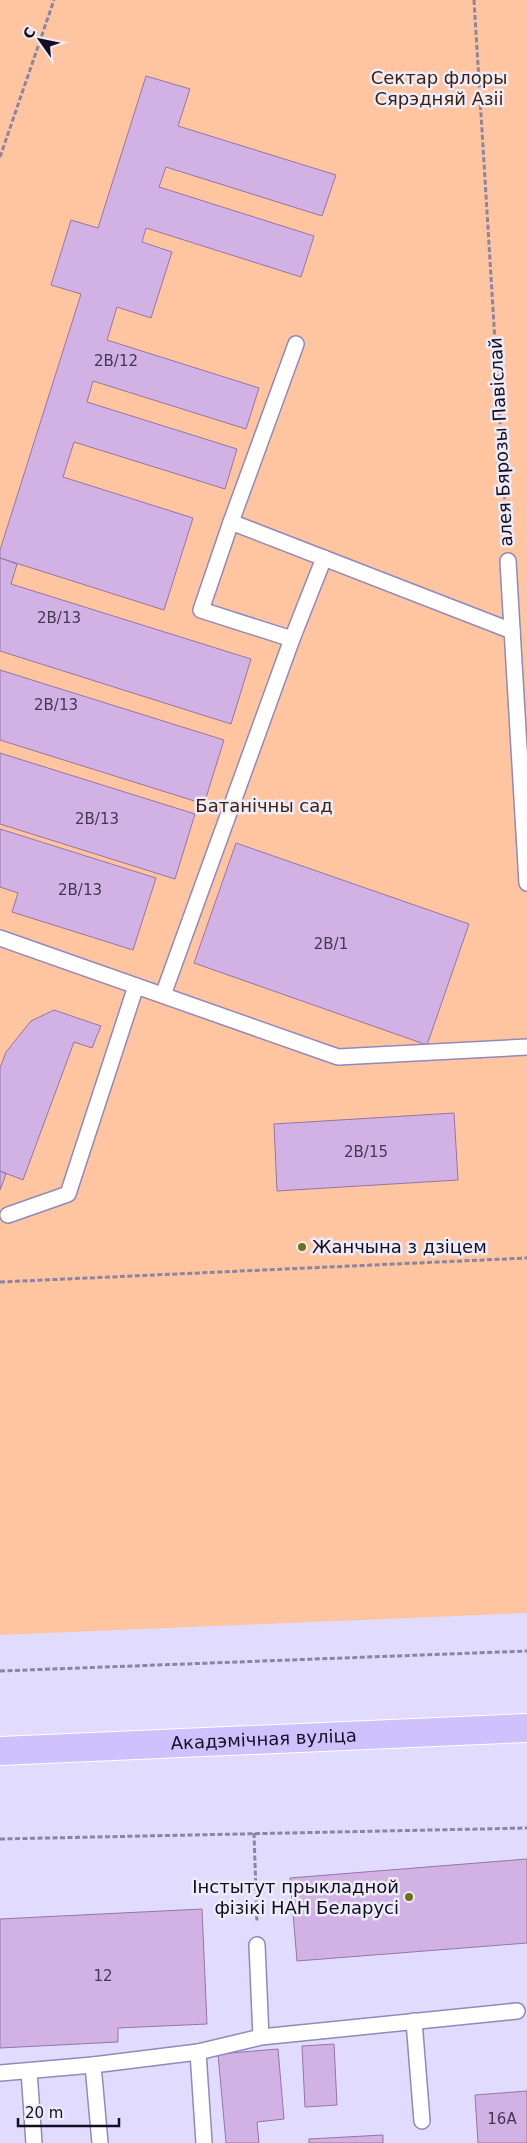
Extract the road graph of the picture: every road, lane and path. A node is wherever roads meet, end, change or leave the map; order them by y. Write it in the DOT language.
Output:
graph roads {
  1 [pos="54,0"];
  2 [pos="474,0"];
  3 [pos="0,156"];
  4 [pos="296,344"];
  5 [pos="231,522"];
  6 [pos="324,558"];
  7 [pos="508,561"];
  8 [pos="512,631"];
  9 [pos="292,639"];
  10 [pos="527,883"];
  11 [pos="0,938"];
  12 [pos="136,986"];
  13 [pos="162,995"];
  14 [pos="527,1047"];
  15 [pos="8,1215"];
  16 [pos="527,1258"];
  17 [pos="0,1282"];
  18 [pos="527,1651"];
  19 [pos="0,1671"];
  20 [pos="527,1728"];
  21 [pos="0,1751"];
  22 [pos="527,1828"];
  23 [pos="254,1833"];
  24 [pos="0,1839"];
  25 [pos="257,1945"];
  26 [pos="517,2011"];
  27 [pos="414,2022"];
  28 [pos="261,2037"];
  29 [pos="198,2052"];
  30 [pos="93,2065"];
  31 [pos="29,2071"];
  32 [pos="0,2073"];
  33 [pos="422,2121"];
  34 [pos="34,2143"];
  35 [pos="100,2143"];
  36 [pos="204,2143"];
  1 -- 3 [label="path"];
  2 -- 7 [label="path, алея Бярозы Павіслай"];
  4 -- 5 [label="lane"];
  5 -- 6 [label="lane"];
  5 -- 9 [label="lane"];
  6 -- 8 [label="lane"];
  6 -- 9 [label="lane"];
  7 -- 8 [label="lane, алея Бярозы Павіслай"];
  8 -- 10 [label="lane, алея Бярозы Павіслай"];
  9 -- 13 [label="lane"];
  11 -- 12 [label="lane"];
  12 -- 13 [label="lane"];
  12 -- 15 [label="lane"];
  13 -- 14 [label="lane"];
  16 -- 17 [label="path"];
  18 -- 19 [label="path"];
  20 -- 21 [label="main road, Акадэмічная вуліца"];
  22 -- 23 [label="path"];
  23 -- 24 [label="path"];
  23 -- 25 [label="path"];
  25 -- 28 [label="lane"];
  26 -- 27 [label="lane"];
  27 -- 28 [label="lane"];
  27 -- 33 [label="lane"];
  28 -- 29 [label="lane"];
  29 -- 30 [label="lane"];
  29 -- 36 [label="lane"];
  30 -- 31 [label="lane"];
  30 -- 35 [label="lane"];
  31 -- 32 [label="lane"];
  31 -- 34 [label="lane"];
}
